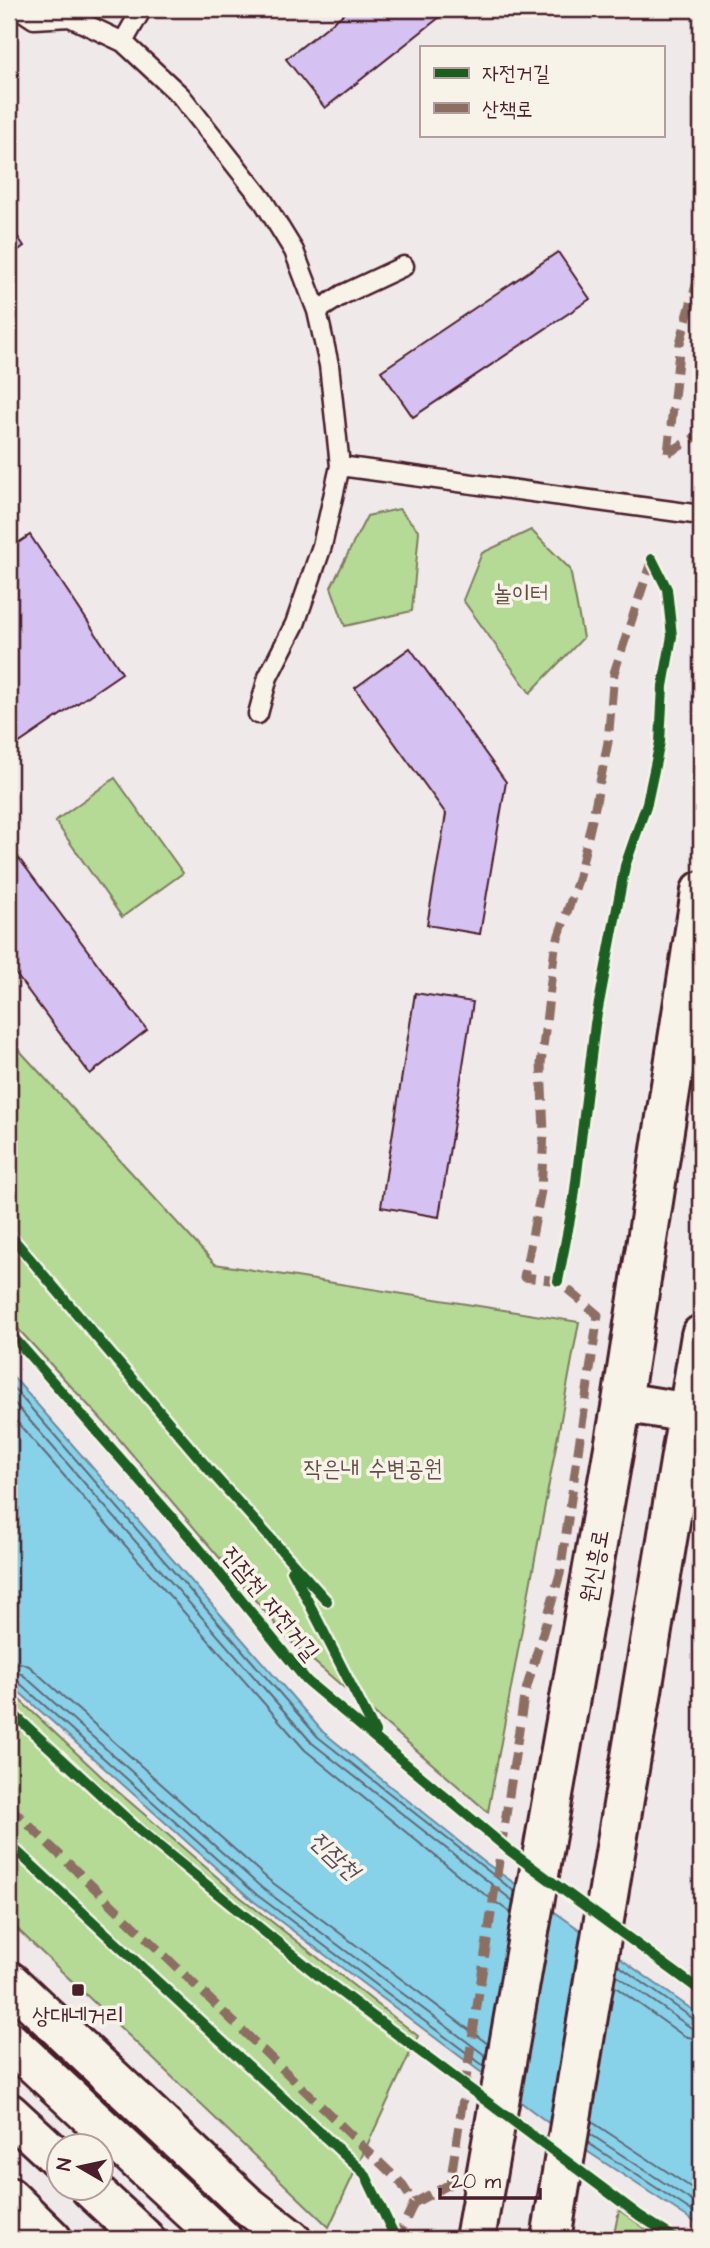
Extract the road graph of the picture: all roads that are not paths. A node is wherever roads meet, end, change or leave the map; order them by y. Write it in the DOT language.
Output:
graph roads {
  1 [pos="19,9"];
  2 [pos="142,9"];
  3 [pos="123,41"];
  4 [pos="404,265"];
  5 [pos="317,311"];
  6 [pos="340,466"];
  7 [pos="701,515"];
  8 [pos="258,714"];
  9 [pos="701,891"];
  10 [pos="701,1335"];
  11 [pos="622,1402"];
  12 [pos="695,1414"];
  13 [pos="9,1981"];
  14 [pos="9,2042"];
  15 [pos="9,2113"];
  16 [pos="46,2147"];
  17 [pos="482,2196"];
  18 [pos="9,2197"];
  19 [pos="104,2202"];
  20 [pos="52,2239"];
  21 [pos="145,2239"];
  22 [pos="222,2239"];
  23 [pos="291,2239"];
  24 [pos="445,2239"];
  25 [pos="475,2239"];
  26 [pos="551,2239"];
  1 -- 3 [label="lane"];
  2 -- 3 [label="lane"];
  3 -- 5 [label="lane"];
  4 -- 5 [label="lane"];
  5 -- 6 [label="lane"];
  6 -- 7 [label="lane"];
  6 -- 8 [label="lane"];
  9 -- 11 [label="street, 원신흥로"];
  10 -- 12 [label="street"];
  11 -- 12 [label="street"];
  11 -- 17 [label="street, 원신흥로"];
  12 -- 26 [label="street"];
  13 -- 23 [label="street"];
  14 -- 22 [label="street"];
  15 -- 16 [label="street"];
  17 -- 24 [label="street"];
  17 -- 25 [label="street, 원신흥로"];
  18 -- 20 [label="street"];
  19 -- 21 [label="street"];
}
